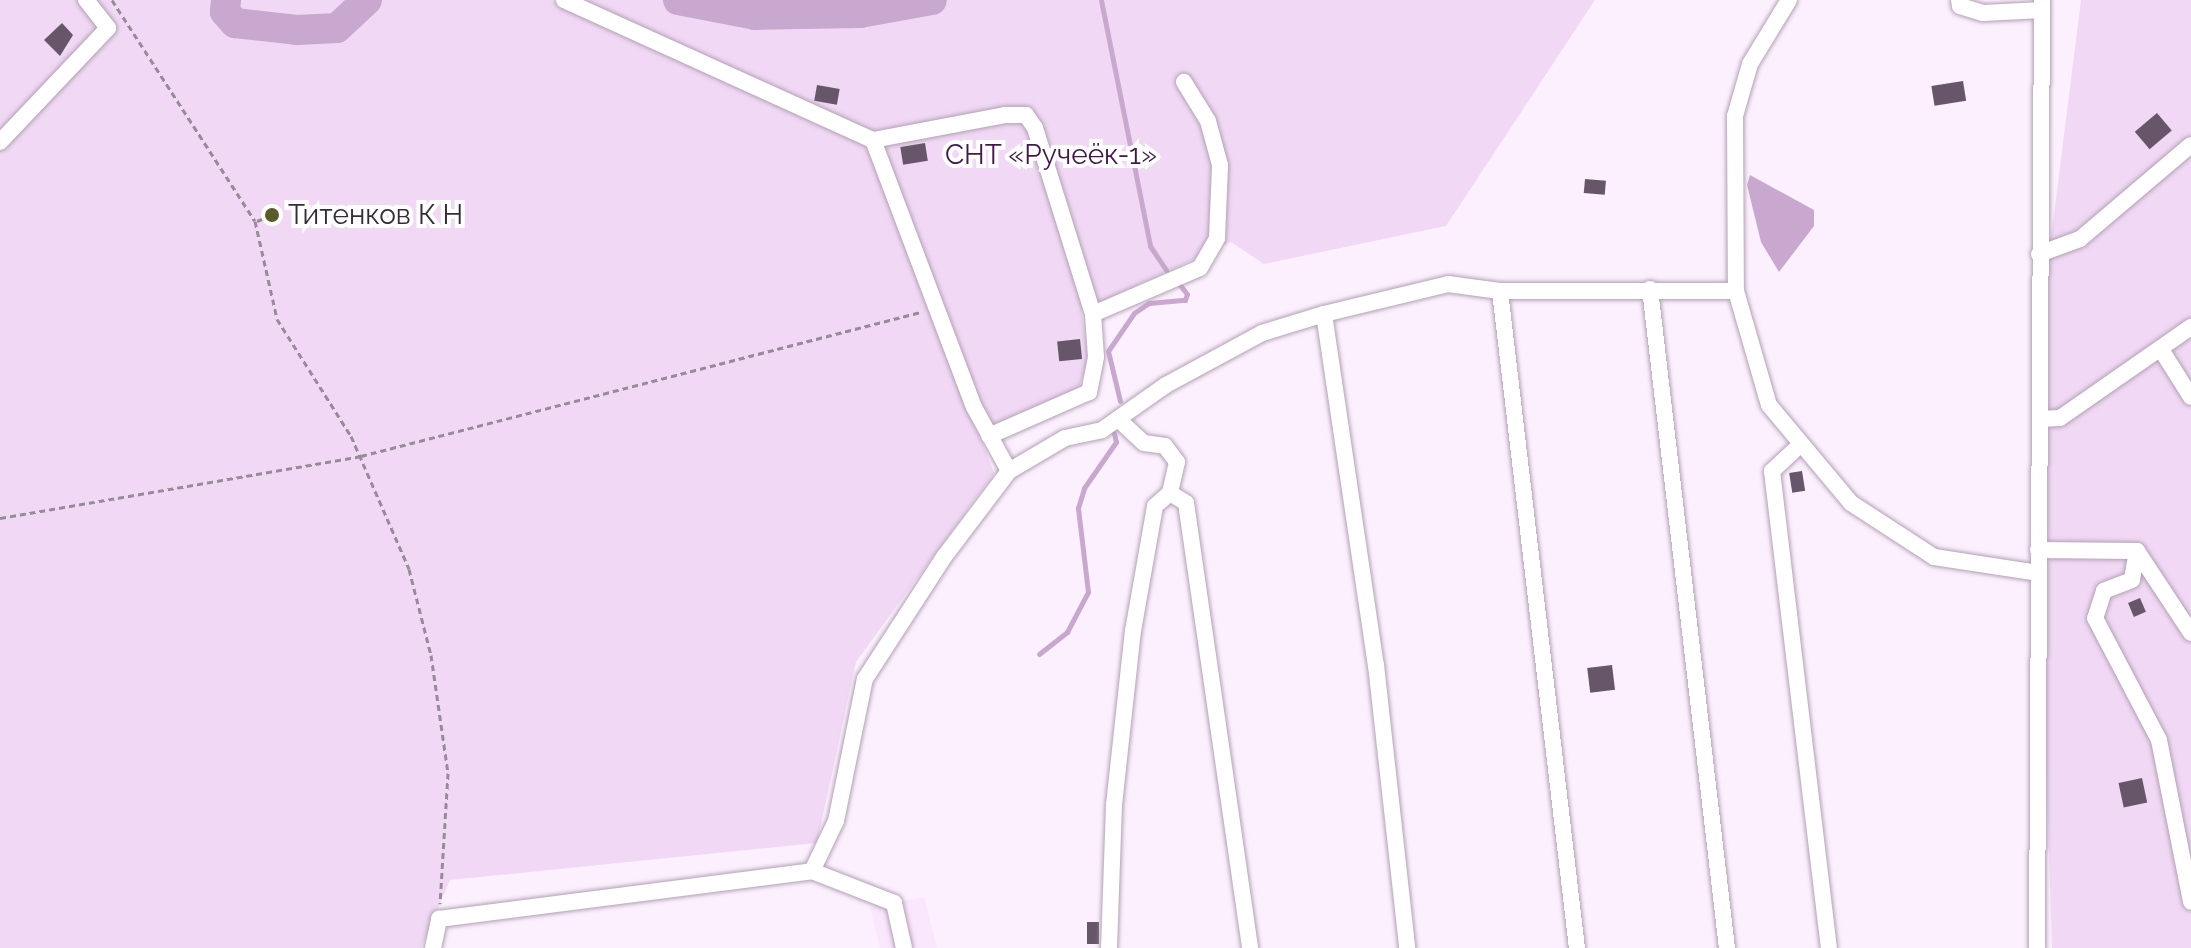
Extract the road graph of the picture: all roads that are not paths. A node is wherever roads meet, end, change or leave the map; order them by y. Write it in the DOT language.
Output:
graph roads {
  1 [pos="564,0"];
  2 [pos="1789,0"];
  3 [pos="1959,0"];
  4 [pos="92,2"];
  5 [pos="2042,5"];
  6 [pos="1184,82"];
  7 [pos="873,140"];
  8 [pos="0,142"];
  9 [pos="2191,145"];
  10 [pos="2039,254"];
  11 [pos="1650,289"];
  12 [pos="1500,291"];
  13 [pos="1736,291"];
  14 [pos="1093,314"];
  15 [pos="1324,314"];
  16 [pos="2191,327"];
  17 [pos="2162,351"];
  18 [pos="2191,397"];
  19 [pos="1118,419"];
  20 [pos="2040,419"];
  21 [pos="989,436"];
  22 [pos="1801,444"];
  23 [pos="1009,471"];
  24 [pos="1170,493"];
  25 [pos="2038,550"];
  26 [pos="2137,551"];
  27 [pos="2038,573"];
  28 [pos="2191,633"];
  29 [pos="812,871"];
  30 [pos="2191,902"];
  31 [pos="433,948"];
  32 [pos="904,948"];
  33 [pos="1109,948"];
  34 [pos="1250,948"];
  35 [pos="1407,948"];
  36 [pos="1577,948"];
  37 [pos="1727,948"];
  38 [pos="1829,948"];
  39 [pos="2037,948"];
  1 -- 7 [label="street"];
  2 -- 13 [label="street"];
  3 -- 5 [label="street"];
  4 -- 8 [label="street"];
  5 -- 10 [label="street"];
  6 -- 14 [label="street"];
  7 -- 14 [label="street"];
  7 -- 21 [label="street"];
  9 -- 10 [label="street"];
  10 -- 20 [label="street"];
  11 -- 12 [label="street"];
  11 -- 13 [label="street"];
  11 -- 37 [label="street"];
  12 -- 15 [label="street"];
  12 -- 36 [label="street"];
  13 -- 22 [label="street"];
  14 -- 21 [label="street"];
  15 -- 19 [label="street"];
  15 -- 35 [label="street"];
  16 -- 17 [label="street"];
  17 -- 18 [label="street"];
  17 -- 20 [label="street"];
  19 -- 23 [label="street"];
  19 -- 24 [label="street"];
  20 -- 25 [label="street"];
  21 -- 23 [label="street"];
  22 -- 27 [label="street"];
  22 -- 38 [label="street"];
  23 -- 29 [label="street"];
  24 -- 33 [label="street"];
  24 -- 34 [label="street"];
  25 -- 26 [label="street"];
  25 -- 27 [label="street"];
  26 -- 28 [label="street"];
  26 -- 30 [label="street"];
  27 -- 39 [label="street"];
  29 -- 31 [label="street"];
  29 -- 32 [label="street"];
}
